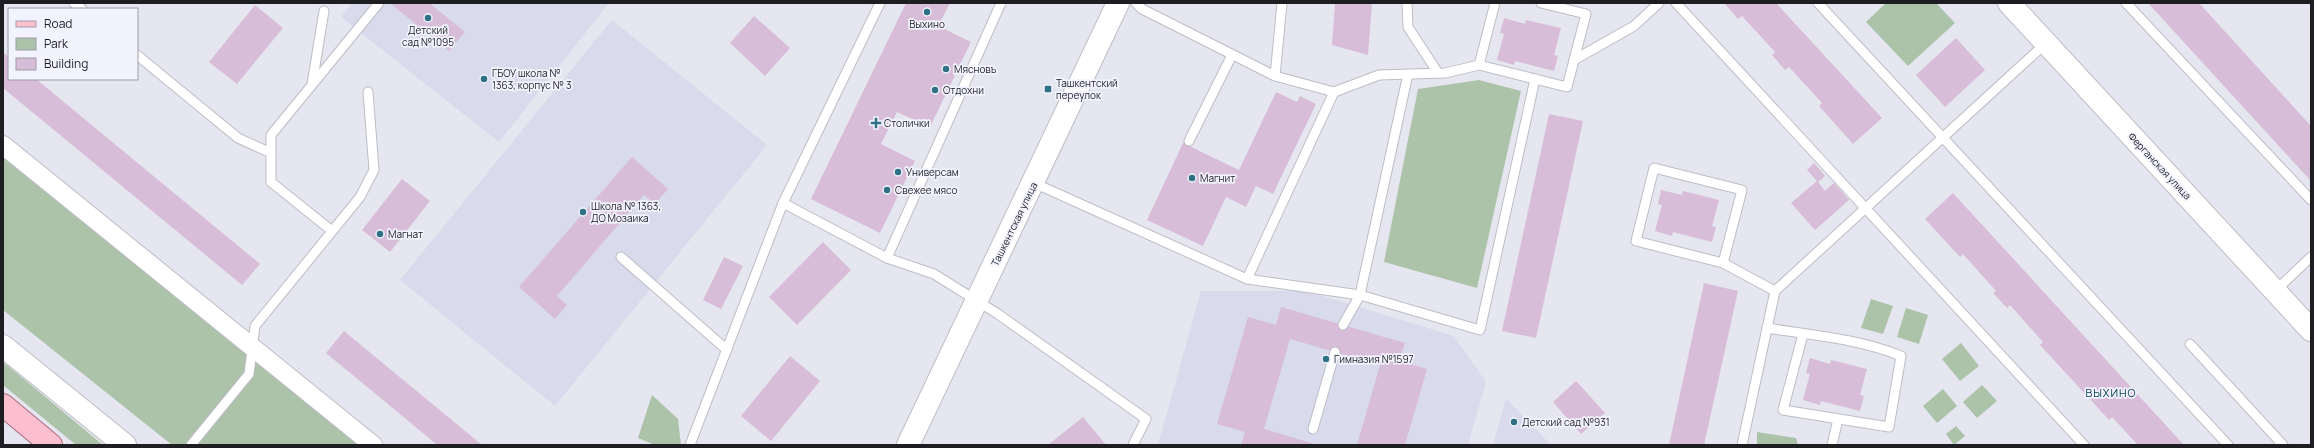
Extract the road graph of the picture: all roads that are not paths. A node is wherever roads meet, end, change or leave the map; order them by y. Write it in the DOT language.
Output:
graph roads {
  1 [pos="379,3"];
  2 [pos="880,3"];
  3 [pos="1001,3"];
  4 [pos="1118,3"];
  5 [pos="1136,3"];
  6 [pos="1282,3"];
  7 [pos="1407,3"];
  8 [pos="1495,3"];
  9 [pos="1541,3"];
  10 [pos="1659,3"];
  11 [pos="1676,3"];
  12 [pos="1818,3"];
  13 [pos="2009,3"];
  14 [pos="2126,3"];
  15 [pos="324,11"];
  16 [pos="2046,43"];
  17 [pos="138,55"];
  18 [pos="1232,55"];
  19 [pos="1574,60"];
  20 [pos="1479,65"];
  21 [pos="1438,73"];
  22 [pos="1408,74"];
  23 [pos="1275,76"];
  24 [pos="1535,79"];
  25 [pos="312,85"];
  26 [pos="368,92"];
  27 [pos="1334,92"];
  28 [pos="1943,137"];
  29 [pos="1189,142"];
  30 [pos="3,145"];
  31 [pos="271,153"];
  32 [pos="1034,182"];
  33 [pos="2311,200"];
  34 [pos="783,203"];
  35 [pos="1865,208"];
  36 [pos="332,231"];
  37 [pos="621,257"];
  38 [pos="2311,257"];
  39 [pos="887,258"];
  40 [pos="1723,263"];
  41 [pos="1246,279"];
  42 [pos="1775,291"];
  43 [pos="2275,291"];
  44 [pos="1360,295"];
  45 [pos="977,301"];
  46 [pos="1343,325"];
  47 [pos="1767,328"];
  48 [pos="2311,330"];
  49 [pos="1803,334"];
  50 [pos="2190,344"];
  51 [pos="3,346"];
  52 [pos="251,346"];
  53 [pos="727,350"];
  54 [pos="1335,352"];
  55 [pos="3,405"];
  56 [pos="1838,419"];
  57 [pos="1313,429"];
  58 [pos="51,445"];
  59 [pos="125,445"];
  60 [pos="191,445"];
  61 [pos="373,445"];
  62 [pos="690,445"];
  63 [pos="908,445"];
  64 [pos="1133,445"];
  65 [pos="1742,445"];
  66 [pos="1832,445"];
  67 [pos="2084,445"];
  68 [pos="2228,445"];
  69 [pos="2283,445"];
  1 -- 25 [label="lane"];
  2 -- 34 [label="lane"];
  3 -- 39 [label="lane"];
  4 -- 32 [label="main road, Ташкентская улица"];
  5 -- 18 [label="lane"];
  6 -- 23 [label="lane"];
  7 -- 21 [label="lane"];
  8 -- 20 [label="lane"];
  9 -- 19 [label="lane"];
  10 -- 19 [label="lane"];
  11 -- 35 [label="lane"];
  12 -- 28 [label="lane"];
  13 -- 16 [label="main road, Ферганская улица"];
  14 -- 33 [label="lane"];
  15 -- 25 [label="lane"];
  16 -- 28 [label="lane"];
  16 -- 43 [label="main road, Ферганская улица"];
  17 -- 31 [label="lane"];
  18 -- 23 [label="lane"];
  18 -- 29 [label="lane"];
  19 -- 24 [label="lane"];
  20 -- 21 [label="lane"];
  20 -- 24 [label="lane"];
  21 -- 22 [label="lane"];
  22 -- 27 [label="lane"];
  22 -- 44 [label="lane"];
  23 -- 27 [label="lane"];
  24 -- 44 [label="lane"];
  25 -- 31 [label="lane"];
  26 -- 36 [label="lane"];
  27 -- 41 [label="lane"];
  28 -- 35 [label="lane"];
  28 -- 68 [label="lane"];
  30 -- 52 [label="street"];
  31 -- 36 [label="lane"];
  32 -- 41 [label="lane"];
  32 -- 45 [label="main road, Ташкентская улица"];
  34 -- 39 [label="lane"];
  34 -- 53 [label="lane"];
  35 -- 42 [label="lane"];
  35 -- 67 [label="lane"];
  36 -- 52 [label="lane"];
  37 -- 53 [label="lane"];
  38 -- 43 [label="lane"];
  39 -- 45 [label="lane"];
  40 -- 40 [label="lane"];
  40 -- 42 [label="lane"];
  41 -- 44 [label="lane"];
  42 -- 47 [label="lane"];
  43 -- 48 [label="main road, Ферганская улица"];
  44 -- 46 [label="lane"];
  45 -- 63 [label="main road, Ташкентская улица"];
  45 -- 64 [label="lane"];
  47 -- 49 [label="lane"];
  47 -- 65 [label="lane"];
  49 -- 56 [label="lane"];
  49 -- 56 [label="lane"];
  50 -- 69 [label="lane"];
  51 -- 59 [label="main road"];
  52 -- 60 [label="lane"];
  52 -- 61 [label="street"];
  53 -- 62 [label="lane"];
  54 -- 57 [label="lane"];
  55 -- 58 [label="main road"];
  56 -- 66 [label="lane"];
}
